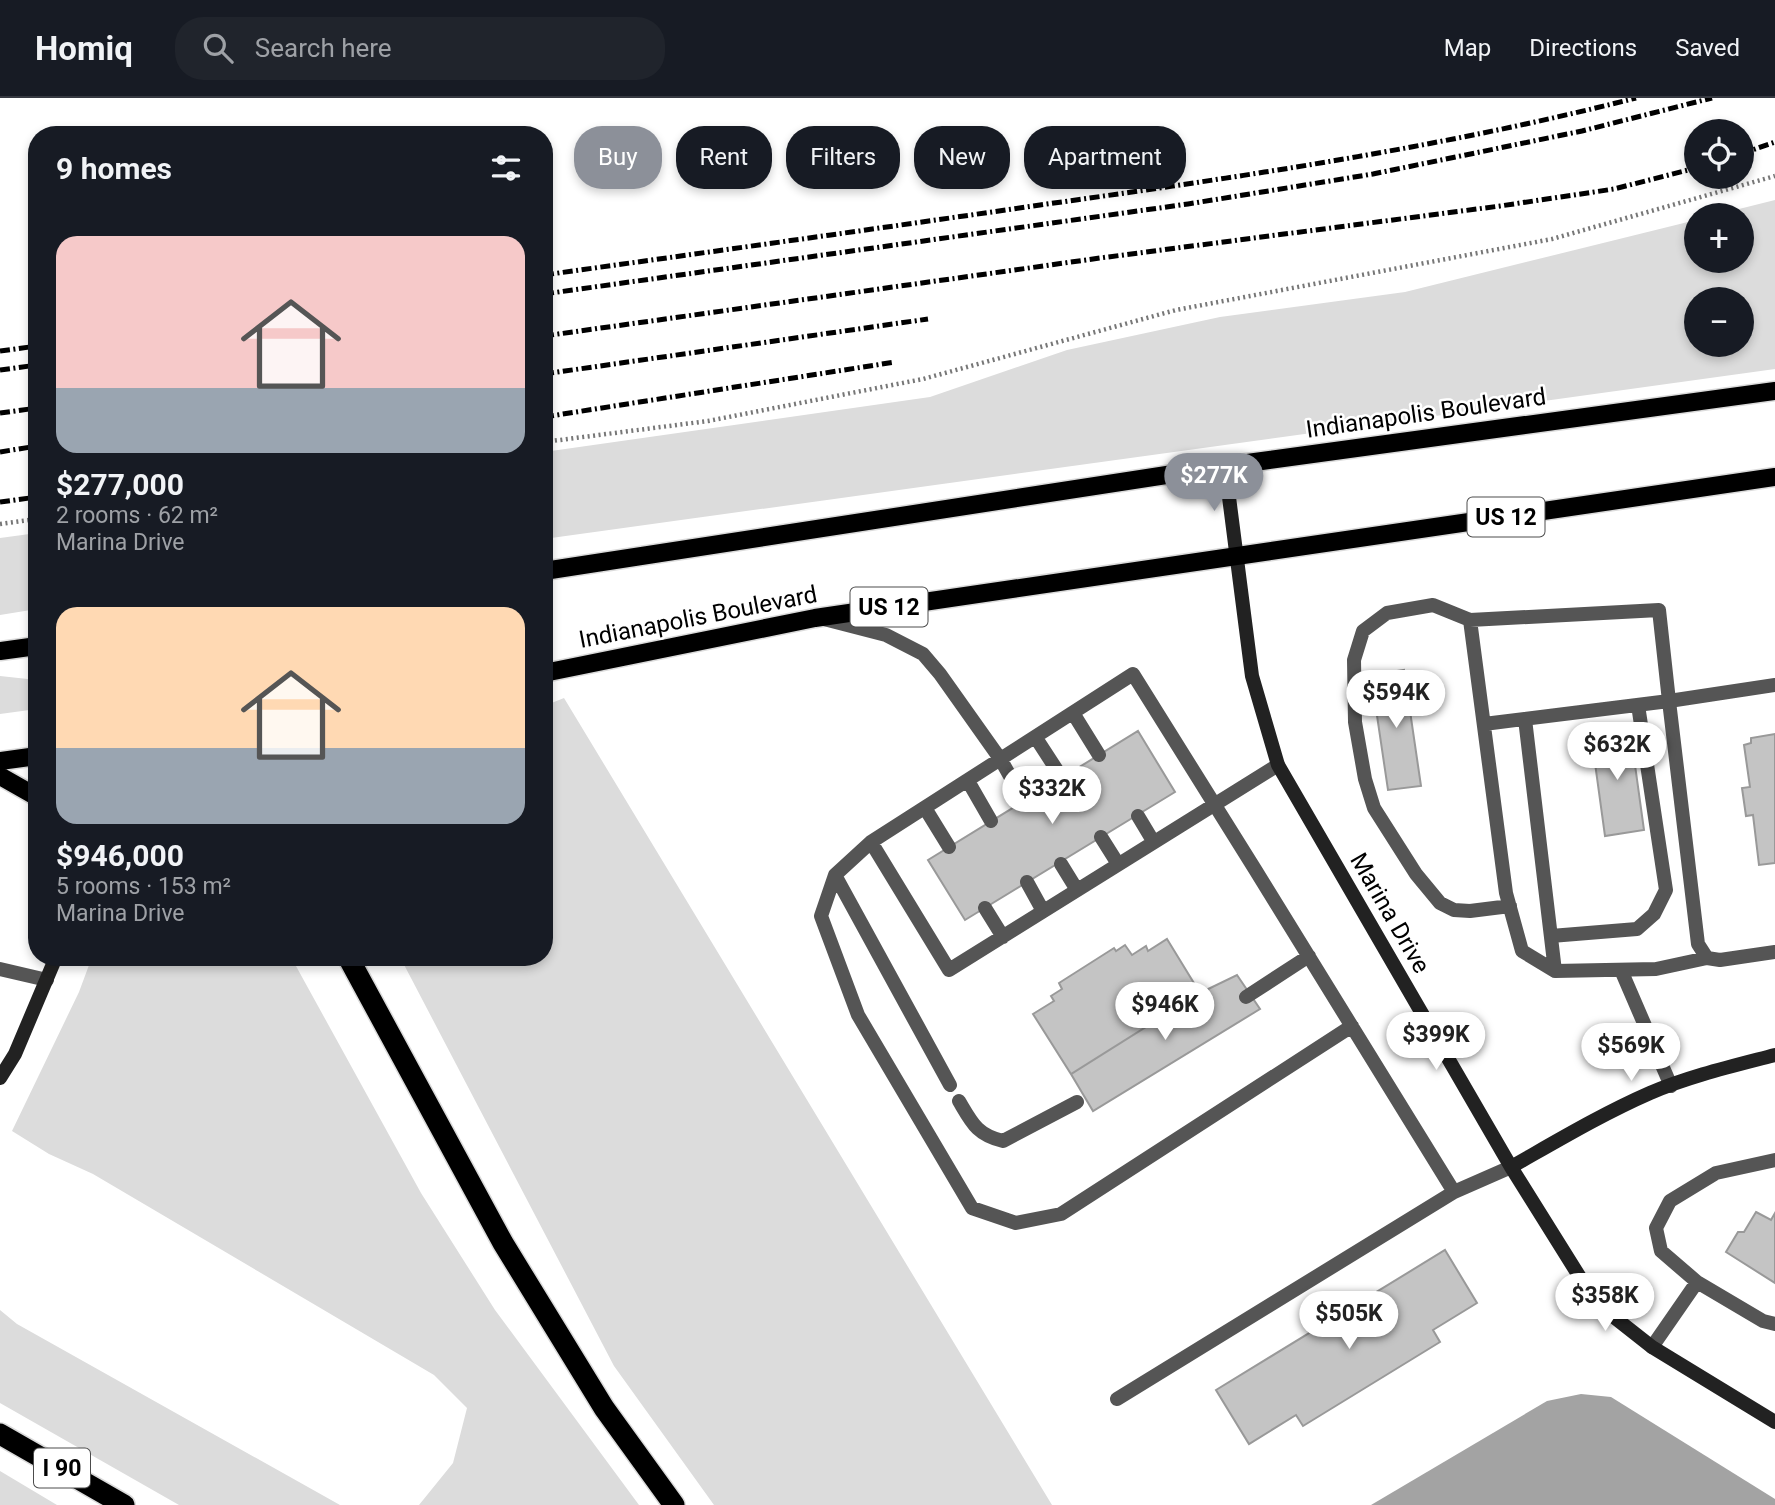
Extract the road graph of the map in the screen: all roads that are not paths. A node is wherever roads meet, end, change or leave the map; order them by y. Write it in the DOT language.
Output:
graph roads {
  1 [pos="1775,391"];
  2 [pos="1225,466"];
  3 [pos="1775,477"];
  4 [pos="1237,556"];
  5 [pos="553,570"];
  6 [pos="816,618"];
  7 [pos="1470,620"];
  8 [pos="28,647"];
  9 [pos="0,651"];
  10 [pos="553,671"];
  11 [pos="1775,685"];
  12 [pos="1669,701"];
  13 [pos="1638,705"];
  14 [pos="1073,713"];
  15 [pos="1525,719"];
  16 [pos="1483,724"];
  17 [pos="1036,738"];
  18 [pos="1100,755"];
  19 [pos="28,757"];
  20 [pos="1001,760"];
  21 [pos="0,761"];
  22 [pos="1278,765"];
  23 [pos="0,776"];
  24 [pos="1062,778"];
  25 [pos="968,781"];
  26 [pos="28,792"];
  27 [pos="1024,801"];
  28 [pos="1214,804"];
  29 [pos="925,808"];
  30 [pos="1138,817"];
  31 [pos="991,821"];
  32 [pos="1101,837"];
  33 [pos="1153,841"];
  34 [pos="871,842"];
  35 [pos="949,847"];
  36 [pos="1061,864"];
  37 [pos="1118,864"];
  38 [pos="835,875"];
  39 [pos="1027,883"];
  40 [pos="1077,890"];
  41 [pos="1510,906"];
  42 [pos="985,908"];
  43 [pos="1043,911"];
  44 [pos="1551,936"];
  45 [pos="1003,937"];
  46 [pos="1775,952"];
  47 [pos="1309,956"];
  48 [pos="1707,958"];
  49 [pos="52,966"];
  50 [pos="353,966"];
  51 [pos="0,969"];
  52 [pos="1621,970"];
  53 [pos="1555,971"];
  54 [pos="47,980"];
  55 [pos="1246,997"];
  56 [pos="1352,1026"];
  57 [pos="1775,1055"];
  58 [pos="0,1078"];
  59 [pos="950,1085"];
  60 [pos="1671,1086"];
  61 [pos="959,1101"];
  62 [pos="1077,1102"];
  63 [pos="1775,1160"];
  64 [pos="1511,1167"];
  65 [pos="1454,1192"];
  66 [pos="1697,1282"];
  67 [pos="1775,1324"];
  68 [pos="1652,1347"];
  69 [pos="1117,1399"];
  70 [pos="1775,1422"];
  71 [pos="0,1434"];
  72 [pos="124,1505"];
  73 [pos="674,1505"];
  1 -- 2 [label="main road, Indianapolis Boulevard"];
  2 -- 4 [label="street, Marina Drive"];
  2 -- 5 [label="main road, Indianapolis Boulevard"];
  3 -- 4 [label="main road, Indianapolis Boulevard / US 12"];
  4 -- 6 [label="main road, Indianapolis Boulevard / US 12"];
  4 -- 22 [label="street, Marina Drive"];
  6 -- 10 [label="main road, Indianapolis Boulevard / US 12"];
  6 -- 20 [label="lane"];
  7 -- 12 [label="lane"];
  7 -- 16 [label="lane"];
  7 -- 41 [label="lane"];
  8 -- 9 [label="main road"];
  11 -- 12 [label="lane"];
  12 -- 13 [label="lane"];
  12 -- 48 [label="lane"];
  13 -- 15 [label="lane"];
  13 -- 44 [label="lane"];
  14 -- 17 [label="lane"];
  14 -- 18 [label="lane"];
  14 -- 28 [label="lane"];
  15 -- 16 [label="lane"];
  15 -- 44 [label="lane"];
  16 -- 41 [label="lane"];
  17 -- 20 [label="lane"];
  17 -- 24 [label="lane"];
  19 -- 21 [label="main road"];
  20 -- 25 [label="lane"];
  20 -- 27 [label="lane"];
  22 -- 28 [label="lane"];
  22 -- 64 [label="street, Marina Drive"];
  23 -- 26 [label="main road"];
  25 -- 29 [label="lane"];
  25 -- 31 [label="lane"];
  28 -- 33 [label="lane"];
  28 -- 47 [label="lane"];
  29 -- 34 [label="lane"];
  29 -- 35 [label="lane"];
  30 -- 33 [label="lane"];
  32 -- 37 [label="lane"];
  33 -- 37 [label="lane"];
  34 -- 38 [label="lane"];
  34 -- 45 [label="lane"];
  36 -- 40 [label="lane"];
  37 -- 40 [label="lane"];
  38 -- 56 [label="lane"];
  38 -- 59 [label="lane"];
  39 -- 43 [label="lane"];
  40 -- 43 [label="lane"];
  41 -- 53 [label="lane"];
  42 -- 45 [label="lane"];
  43 -- 45 [label="lane"];
  44 -- 53 [label="lane"];
  46 -- 48 [label="lane"];
  47 -- 55 [label="lane"];
  47 -- 56 [label="lane"];
  48 -- 52 [label="lane"];
  49 -- 54 [label="street"];
  50 -- 73 [label="highway"];
  51 -- 54 [label="lane"];
  52 -- 53 [label="lane"];
  52 -- 60 [label="lane"];
  54 -- 58 [label="street"];
  56 -- 65 [label="lane"];
  57 -- 60 [label="street"];
  60 -- 64 [label="street"];
  61 -- 62 [label="lane"];
  63 -- 66 [label="lane"];
  64 -- 65 [label="lane"];
  64 -- 68 [label="street, Marina Drive"];
  65 -- 69 [label="lane"];
  66 -- 67 [label="lane"];
  66 -- 68 [label="lane"];
  68 -- 70 [label="street, Marina Drive"];
  71 -- 72 [label="highway, I 90"];
}
